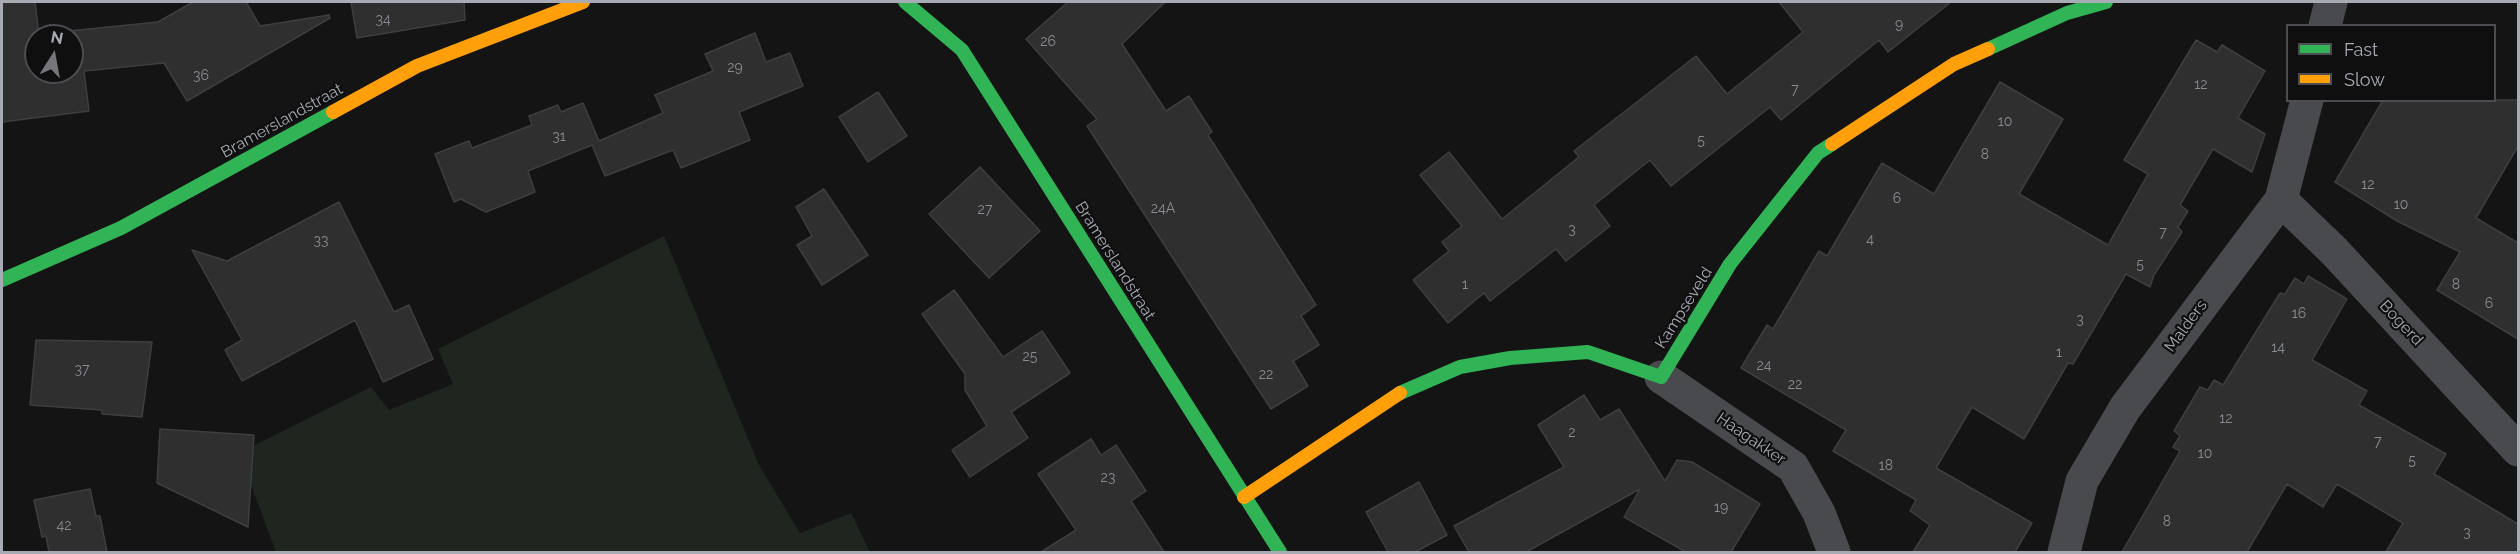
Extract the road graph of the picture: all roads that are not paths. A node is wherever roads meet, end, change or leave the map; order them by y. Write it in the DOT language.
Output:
graph roads {
  1 [pos="583,2"];
  2 [pos="905,2"];
  3 [pos="2106,2"];
  4 [pos="2331,2"];
  5 [pos="2326,24"];
  6 [pos="2306,102"];
  7 [pos="2282,200"];
  8 [pos="2,280"];
  9 [pos="1661,377"];
  10 [pos="2518,450"];
  11 [pos="1244,497"];
  12 [pos="1280,552"];
  13 [pos="1834,552"];
  14 [pos="2064,552"];
  1 -- 8 [label="street, Bramerslandstraat"];
  2 -- 11 [label="street, Bramerslandstraat"];
  3 -- 9 [label="street, Kampseveld"];
  4 -- 5 [label="street"];
  6 -- 7 [label="street, Malders"];
  7 -- 10 [label="street, Bogerd"];
  7 -- 14 [label="street, Malders"];
  9 -- 11 [label="street"];
  9 -- 13 [label="street, Haagakker"];
  11 -- 12 [label="street, Bramerslandstraat"];
}
